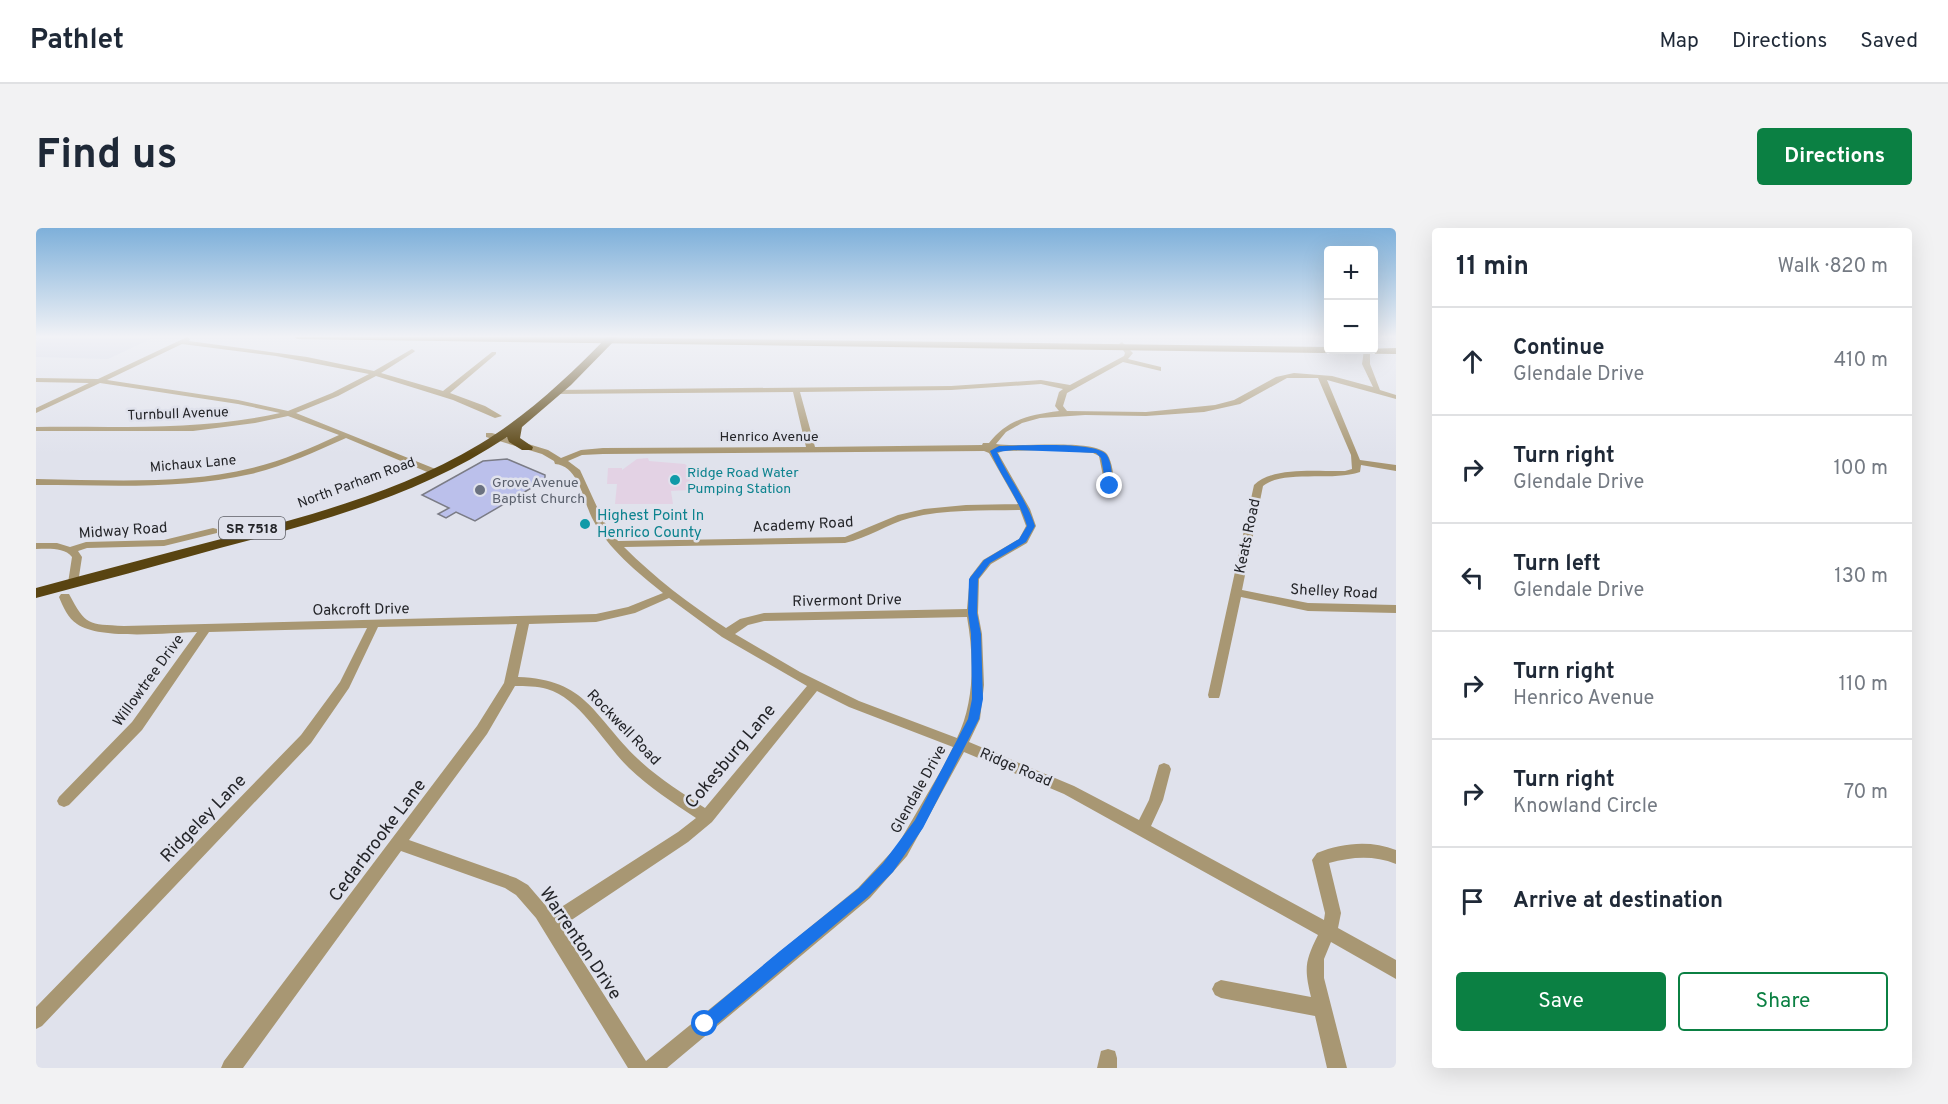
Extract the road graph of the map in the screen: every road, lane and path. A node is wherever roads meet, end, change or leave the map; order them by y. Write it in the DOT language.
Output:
graph roads {
  1 [pos="110,375"];
  2 [pos="373,375"];
  3 [pos="385,375"];
  4 [pos="467,375"];
  5 [pos="568,375"];
  6 [pos="1094,375"];
  7 [pos="1300,375"];
  8 [pos="1305,375"];
  9 [pos="1371,375"];
  10 [pos="1322,378"];
  11 [pos="36,380"];
  12 [pos="98,381"];
  13 [pos="1072,387"];
  14 [pos="796,390"];
  15 [pos="1376,391"];
  16 [pos="549,393"];
  17 [pos="444,394"];
  18 [pos="1396,397"];
  19 [pos="36,411"];
  20 [pos="288,413"];
  21 [pos="1065,414"];
  22 [pos="498,416"];
  23 [pos="516,426"];
  24 [pos="36,429"];
  25 [pos="346,435"];
  26 [pos="491,438"];
  27 [pos="527,447"];
  28 [pos="993,448"];
  29 [pos="811,449"];
  30 [pos="558,462"];
  31 [pos="1358,462"];
  32 [pos="1396,468"];
  33 [pos="430,470"];
  34 [pos="36,483"];
  35 [pos="1110,486"];
  36 [pos="1023,507"];
  37 [pos="213,531"];
  38 [pos="615,544"];
  39 [pos="36,546"];
  40 [pos="71,550"];
  41 [pos="36,584"];
  42 [pos="71,585"];
  43 [pos="36,592"];
  44 [pos="1236,592"];
  45 [pos="670,594"];
  46 [pos="1396,609"];
  47 [pos="972,613"];
  48 [pos="524,620"];
  49 [pos="374,624"];
  50 [pos="205,628"];
  51 [pos="726,634"];
  52 [pos="510,681"];
  53 [pos="815,685"];
  54 [pos="1214,695"];
  55 [pos="961,745"];
  56 [pos="1164,769"];
  57 [pos="64,801"];
  58 [pos="707,817"];
  59 [pos="1142,829"];
  60 [pos="399,843"];
  61 [pos="1396,857"];
  62 [pos="549,925"];
  63 [pos="1328,932"];
  64 [pos="1396,970"];
  65 [pos="1221,989"];
  66 [pos="1322,1008"];
  67 [pos="36,1020"];
  68 [pos="231,1068"];
  69 [pos="639,1068"];
  70 [pos="652,1068"];
  71 [pos="1337,1068"];
  1 -- 12 [label="street"];
  2 -- 20 [label="street, Turnbull Avenue"];
  3 -- 17 [label="street"];
  4 -- 17 [label="street"];
  5 -- 16 [label="highway, North Parham Road / SR 7518"];
  6 -- 13 [label="street"];
  7 -- 21 [label="street"];
  8 -- 10 [label="street"];
  9 -- 15 [label="street"];
  10 -- 15 [label="street"];
  10 -- 31 [label="street"];
  11 -- 12 [label="street"];
  12 -- 19 [label="street"];
  12 -- 20 [label="street"];
  13 -- 14 [label="street"];
  13 -- 21 [label="street"];
  14 -- 16 [label="street"];
  14 -- 29 [label="street"];
  15 -- 18 [label="street"];
  16 -- 23 [label="highway, North Parham Road / SR 7518"];
  16 -- 26 [label="highway, North Parham Road / SR 7518"];
  17 -- 22 [label="street"];
  20 -- 24 [label="street, Turnbull Avenue"];
  20 -- 25 [label="street"];
  21 -- 28 [label="street"];
  23 -- 26 [label="highway, North Parham Road / SR 7518"];
  23 -- 27 [label="highway"];
  25 -- 33 [label="street"];
  25 -- 34 [label="street, Michaux Lane"];
  26 -- 27 [label="street, Ridge Road"];
  26 -- 30 [label="street, Ridge Road"];
  26 -- 33 [label="highway, North Parham Road / SR 7518"];
  27 -- 30 [label="street, Ridge Road"];
  28 -- 29 [label="street, Henrico Avenue"];
  28 -- 35 [label="street, Henrico Avenue"];
  28 -- 36 [label="street, Glendale Drive"];
  29 -- 30 [label="street, Henrico Avenue"];
  30 -- 38 [label="street, Ridge Road"];
  31 -- 32 [label="street"];
  31 -- 44 [label="street, Keats Road"];
  33 -- 42 [label="highway, North Parham Road / SR 7518"];
  36 -- 38 [label="street, Academy Road"];
  36 -- 47 [label="street, Glendale Drive"];
  37 -- 40 [label="street, Midway Road"];
  38 -- 45 [label="street, Ridge Road"];
  39 -- 40 [label="street, Midway Road"];
  40 -- 42 [label="street, Midway Road"];
  41 -- 42 [label="highway, North Parham Road / SR 7518"];
  42 -- 43 [label="highway, North Parham Road / SR 7518"];
  42 -- 50 [label="street, Oakcroft Drive"];
  44 -- 46 [label="street, Shelley Road"];
  44 -- 54 [label="street, Keats Road"];
  45 -- 48 [label="street, Oakcroft Drive"];
  45 -- 51 [label="street, Ridge Road"];
  47 -- 51 [label="street, Rivermont Drive"];
  47 -- 55 [label="street, Glendale Drive"];
  48 -- 49 [label="street, Oakcroft Drive"];
  48 -- 52 [label="street, Cedarbrooke Lane"];
  49 -- 50 [label="street, Oakcroft Drive"];
  49 -- 67 [label="street, Ridgeley Lane"];
  50 -- 57 [label="street, Willowtree Drive"];
  51 -- 53 [label="street, Ridge Road"];
  52 -- 58 [label="street, Rockwell Road"];
  52 -- 60 [label="street, Cedarbrooke Lane"];
  53 -- 55 [label="street, Ridge Road"];
  53 -- 58 [label="street, Cokesburg Lane"];
  55 -- 59 [label="street, Ridge Road"];
  55 -- 70 [label="street, Glendale Drive"];
  56 -- 59 [label="street"];
  58 -- 62 [label="street, Cokesburg Lane"];
  59 -- 63 [label="street, Ridge Road"];
  60 -- 62 [label="street, Warrenton Drive"];
  60 -- 68 [label="street, Cedarbrooke Lane"];
  61 -- 63 [label="street"];
  62 -- 69 [label="street, Warrenton Drive"];
  63 -- 64 [label="street, Ridge Road"];
  63 -- 66 [label="street"];
  65 -- 66 [label="street"];
  66 -- 71 [label="street"];
}
